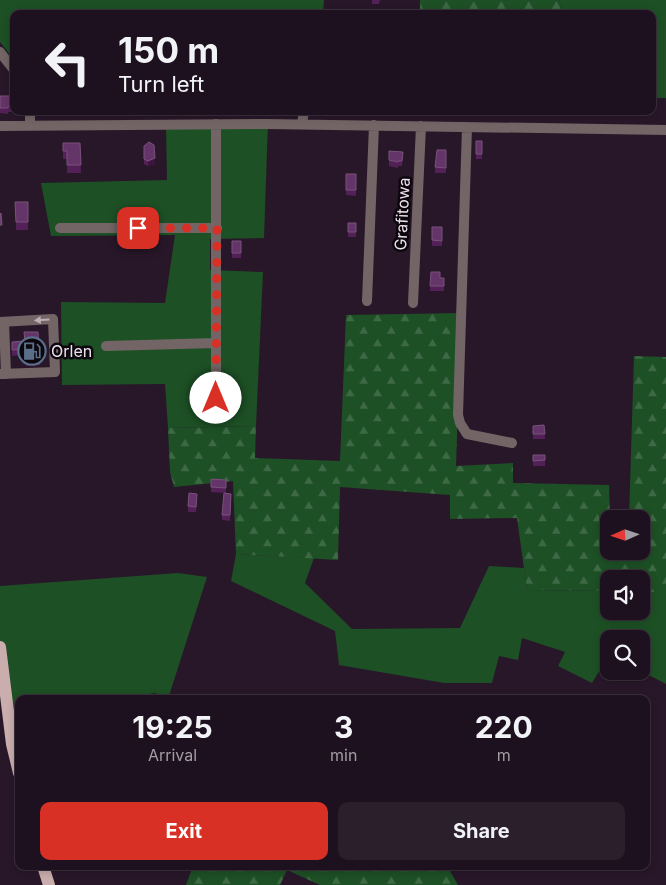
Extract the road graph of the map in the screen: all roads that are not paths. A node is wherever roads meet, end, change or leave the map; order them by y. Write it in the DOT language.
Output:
graph roads {
  1 [pos="0,52"];
  2 [pos="10,65"];
  3 [pos="30,115"];
  4 [pos="303,115"];
  5 [pos="216,124"];
  6 [pos="302,124"];
  7 [pos="374,125"];
  8 [pos="0,126"];
  9 [pos="30,126"];
  10 [pos="421,126"];
  11 [pos="467,127"];
  12 [pos="666,130"];
  13 [pos="60,228"];
  14 [pos="217,228"];
  15 [pos="367,301"];
  16 [pos="414,303"];
  17 [pos="2,322"];
  18 [pos="216,342"];
  19 [pos="106,346"];
  20 [pos="3,374"];
  21 [pos="216,416"];
  22 [pos="512,442"];
  23 [pos="0,647"];
  24 [pos="15,756"];
  25 [pos="44,870"];
  26 [pos="49,885"];
  1 -- 2 [label="street"];
  3 -- 9 [label="street"];
  4 -- 6 [label="street"];
  5 -- 6 [label="street"];
  5 -- 9 [label="street"];
  5 -- 14 [label="street"];
  6 -- 7 [label="street"];
  7 -- 10 [label="street"];
  7 -- 15 [label="street"];
  8 -- 9 [label="street"];
  10 -- 11 [label="street"];
  10 -- 16 [label="street, Grafitowa"];
  11 -- 12 [label="street"];
  11 -- 22 [label="street"];
  13 -- 14 [label="street"];
  14 -- 18 [label="street"];
  17 -- 20 [label="street"];
  20 -- 17 [label="street, one-way"];
  18 -- 19 [label="street"];
  18 -- 21 [label="street"];
  23 -- 24 [label="main road"];
  25 -- 26 [label="main road"];
}
